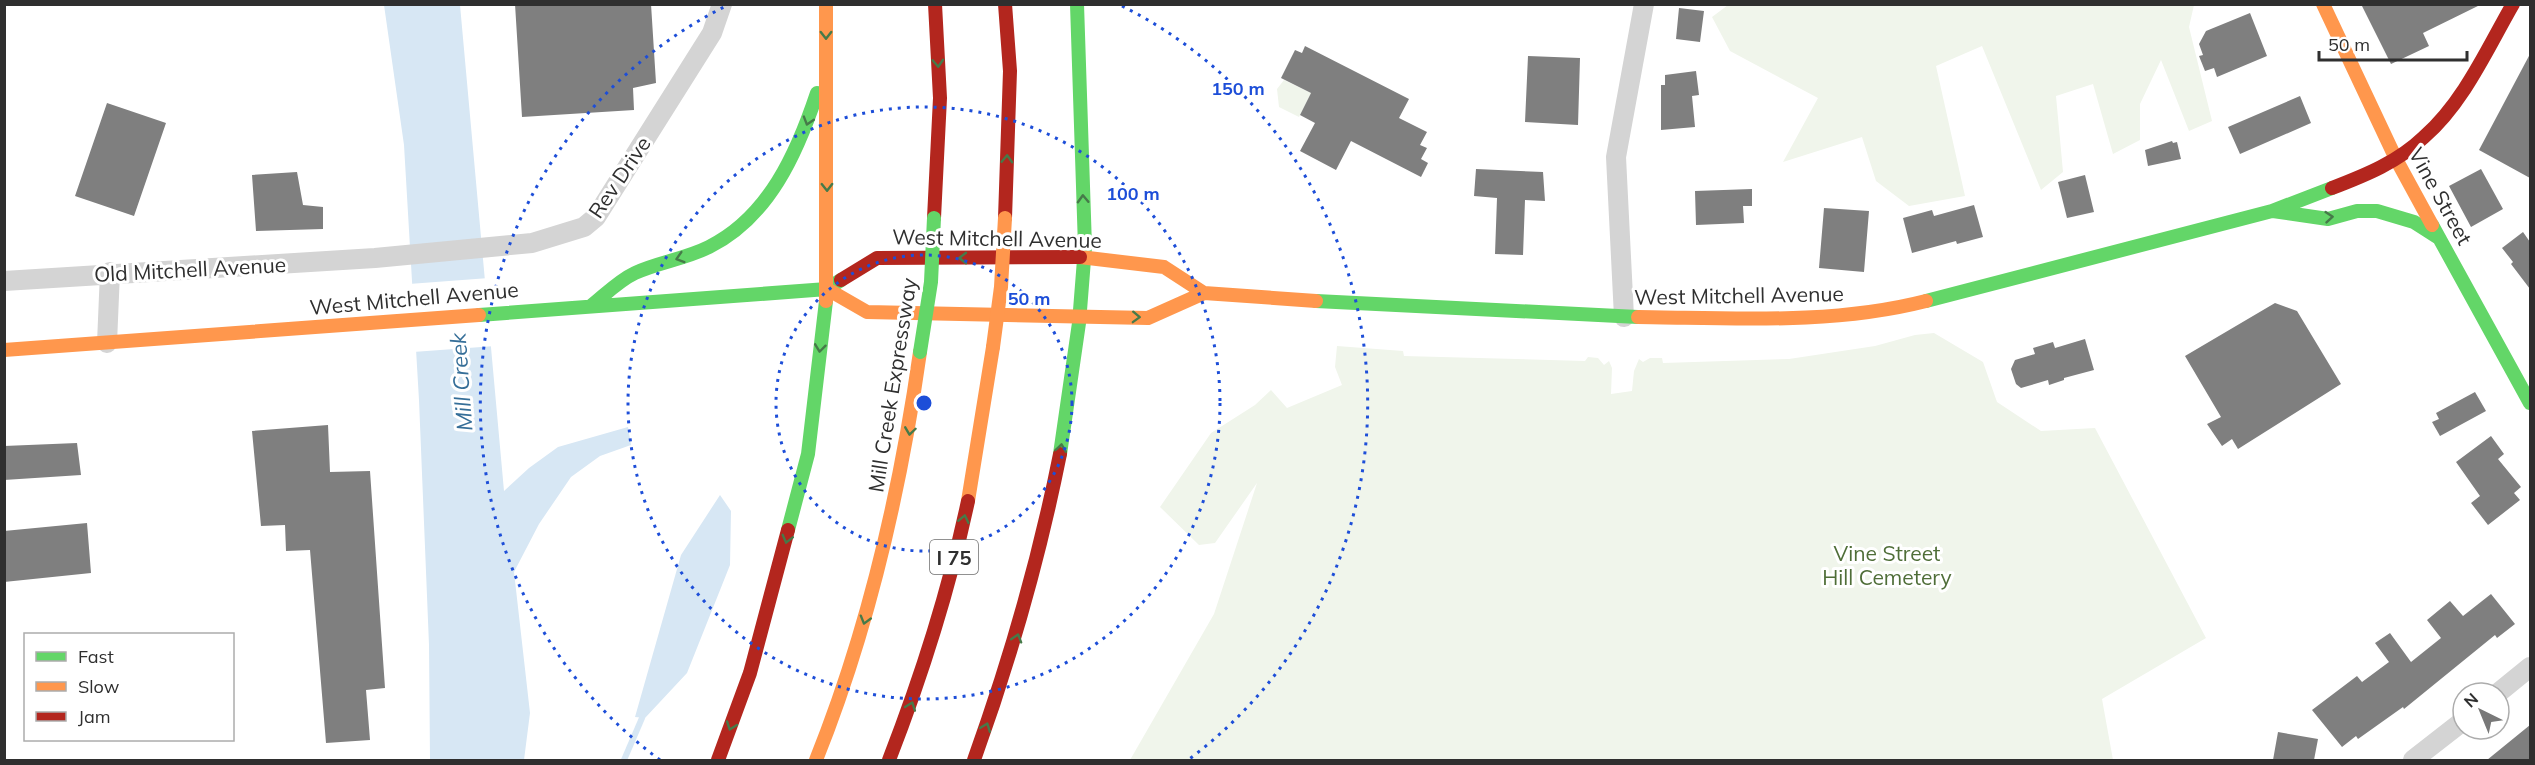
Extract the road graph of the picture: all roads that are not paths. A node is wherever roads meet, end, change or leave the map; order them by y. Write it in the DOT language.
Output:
graph roads {
  1 [pos="722,4"];
  2 [pos="826,4"];
  3 [pos="935,4"];
  4 [pos="1005,4"];
  5 [pos="1077,4"];
  6 [pos="1644,4"];
  7 [pos="2323,4"];
  8 [pos="2513,4"];
  9 [pos="825,65"];
  10 [pos="2396,159"];
  11 [pos="2272,211"];
  12 [pos="2440,239"];
  13 [pos="1084,257"];
  14 [pos="375,258"];
  15 [pos="110,272"];
  16 [pos="4,281"];
  17 [pos="827,289"];
  18 [pos="1204,293"];
  19 [pos="591,306"];
  20 [pos="1078,316"];
  21 [pos="1624,318"];
  22 [pos="107,343"];
  23 [pos="4,350"];
  24 [pos="2530,403"];
  25 [pos="2530,667"];
  26 [pos="2511,682"];
  27 [pos="2451,730"];
  28 [pos="718,760"];
  29 [pos="816,760"];
  30 [pos="889,760"];
  31 [pos="974,760"];
  32 [pos="2413,760"];
  1 -- 14 [label="street, Rev Drive"];
  2 -- 9 [label="main road, one-way"];
  3 -- 29 [label="main road, Mill Creek Expressway, one-way, bridge"];
  30 -- 4 [label="main road, I 75, one-way, bridge"];
  13 -- 5 [label="main road, one-way"];
  6 -- 21 [label="street"];
  7 -- 10 [label="main road, Vine Street"];
  8 -- 10 [label="main road, West Mitchell Avenue"];
  9 -- 17 [label="main road, one-way"];
  9 -- 19 [label="main road, one-way"];
  10 -- 11 [label="main road, West Mitchell Avenue"];
  10 -- 12 [label="main road, Vine Street"];
  11 -- 12 [label="main road, one-way"];
  11 -- 21 [label="main road, West Mitchell Avenue"];
  12 -- 24 [label="main road, Vine Street"];
  13 -- 17 [label="main road, West Mitchell Avenue, one-way"];
  13 -- 18 [label="main road, West Mitchell Avenue"];
  13 -- 20 [label="main road"];
  14 -- 15 [label="street, Old Mitchell Avenue"];
  15 -- 16 [label="street, Old Mitchell Avenue"];
  15 -- 22 [label="street"];
  17 -- 19 [label="main road, West Mitchell Avenue"];
  17 -- 20 [label="main road, West Mitchell Avenue"];
  17 -- 28 [label="main road, one-way"];
  20 -- 18 [label="main road, West Mitchell Avenue, one-way"];
  18 -- 21 [label="main road, West Mitchell Avenue"];
  19 -- 22 [label="main road, West Mitchell Avenue"];
  31 -- 20 [label="main road, one-way"];
  22 -- 23 [label="main road, West Mitchell Avenue"];
  25 -- 26 [label="street"];
  27 -- 32 [label="street"];
}
